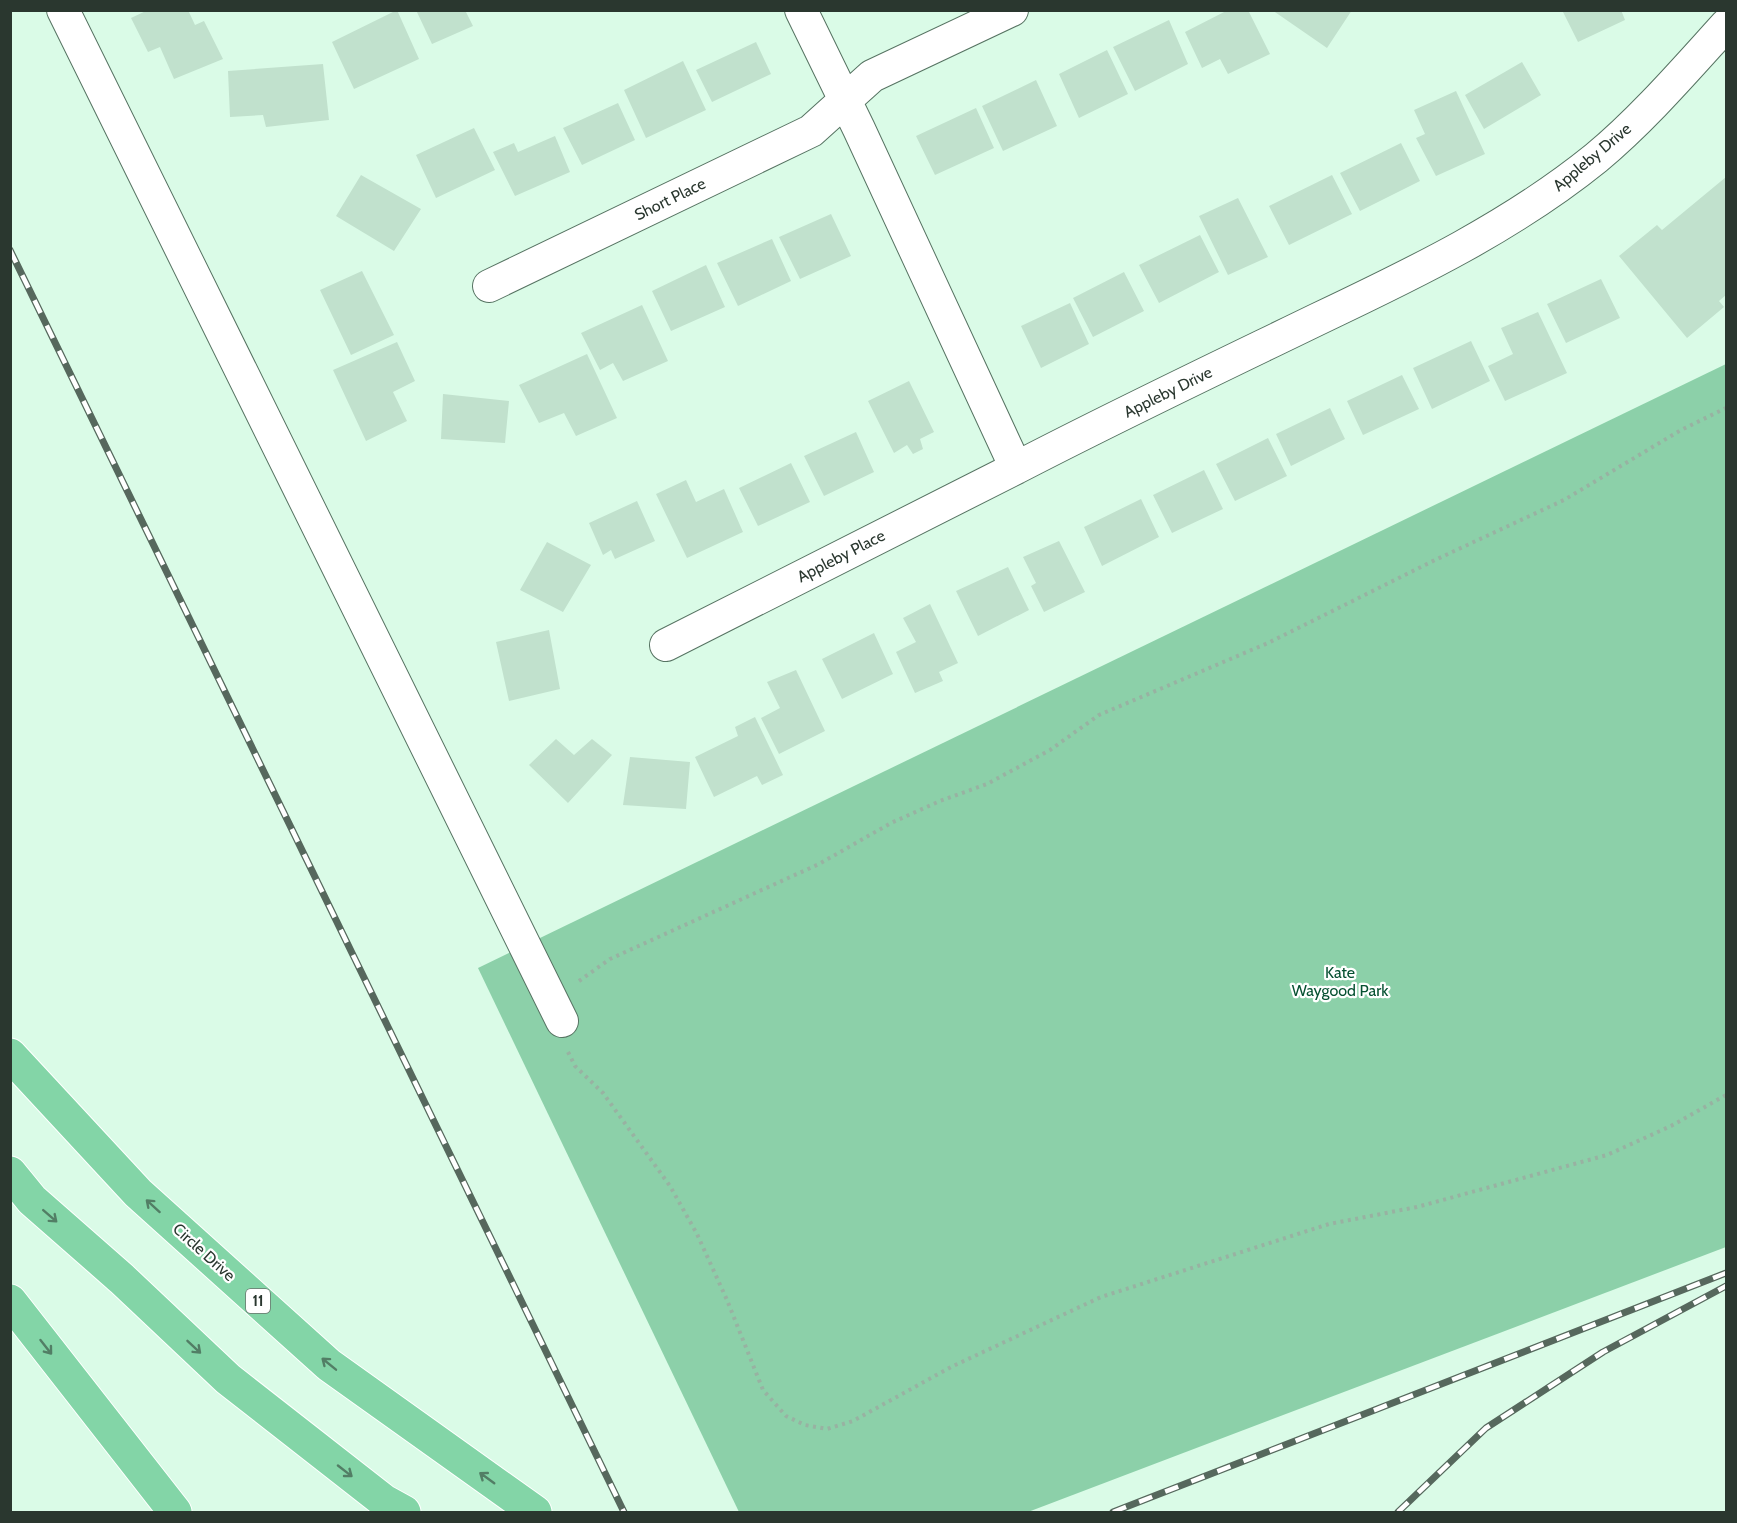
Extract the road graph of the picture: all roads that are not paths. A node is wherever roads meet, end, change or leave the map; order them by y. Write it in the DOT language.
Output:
graph roads {
  1 [pos="63,10"];
  2 [pos="801,10"];
  3 [pos="1012,10"];
  4 [pos="1726,25"];
  5 [pos="844,101"];
  6 [pos="489,286"];
  7 [pos="1016,468"];
  8 [pos="666,645"];
  9 [pos="562,1021"];
  10 [pos="10,1055"];
  11 [pos="10,1173"];
  12 [pos="10,1301"];
  13 [pos="175,1512"];
  14 [pos="404,1512"];
  15 [pos="535,1512"];
  1 -- 9 [label="street"];
  2 -- 5 [label="street"];
  3 -- 5 [label="street, Short Place"];
  4 -- 7 [label="street, Appleby Drive"];
  5 -- 6 [label="street, Short Place"];
  5 -- 7 [label="street"];
  7 -- 8 [label="street, Appleby Place"];
  15 -- 10 [label="highway, Circle Drive / 11, one-way"];
  11 -- 14 [label="highway, one-way"];
  12 -- 13 [label="highway, one-way"];
}
